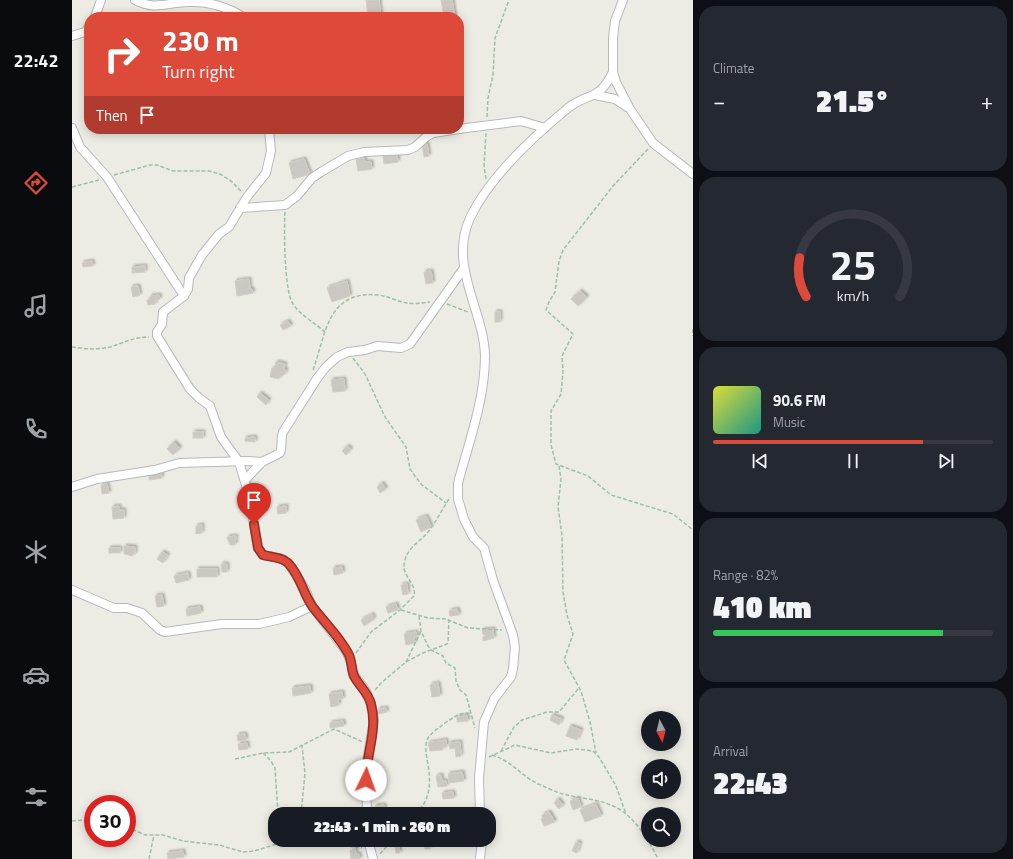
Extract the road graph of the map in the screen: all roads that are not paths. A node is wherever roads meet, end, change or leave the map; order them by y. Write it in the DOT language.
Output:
graph roads {
  1 [pos="101,0"];
  2 [pos="134,0"];
  3 [pos="623,0"];
  4 [pos="97,12"];
  5 [pos="234,12"];
  6 [pos="84,32"];
  7 [pos="72,36"];
  8 [pos="613,72"];
  9 [pos="595,95"];
  10 [pos="630,109"];
  11 [pos="72,128"];
  12 [pos="464,128"];
  13 [pos="545,128"];
  14 [pos="269,134"];
  15 [pos="431,134"];
  16 [pos="693,174"];
  17 [pos="240,208"];
  18 [pos="464,268"];
  19 [pos="184,296"];
  20 [pos="239,462"];
  21 [pos="262,462"];
  22 [pos="245,480"];
  23 [pos="72,487"];
  24 [pos="72,590"];
  25 [pos="312,606"];
  26 [pos="367,807"];
  27 [pos="480,807"];
  28 [pos="370,847"];
  29 [pos="481,847"];
  30 [pos="373,859"];
  31 [pos="480,859"];
  1 -- 4 [label="street"];
  2 -- 5 [label="street"];
  3 -- 8 [label="street"];
  6 -- 7 [label="street"];
  8 -- 9 [label="street"];
  8 -- 10 [label="street"];
  9 -- 10 [label="street"];
  9 -- 13 [label="street"];
  10 -- 16 [label="street"];
  11 -- 19 [label="street"];
  12 -- 13 [label="street"];
  13 -- 18 [label="street"];
  14 -- 17 [label="street"];
  15 -- 17 [label="street"];
  17 -- 19 [label="street"];
  18 -- 21 [label="street"];
  18 -- 27 [label="street"];
  19 -- 20 [label="street"];
  20 -- 21 [label="street"];
  20 -- 22 [label="street"];
  20 -- 23 [label="street"];
  21 -- 22 [label="street"];
  22 -- 25 [label="street"];
  24 -- 25 [label="street"];
  25 -- 26 [label="street"];
  28 -- 30 [label="street"];
  29 -- 31 [label="street"];
}
